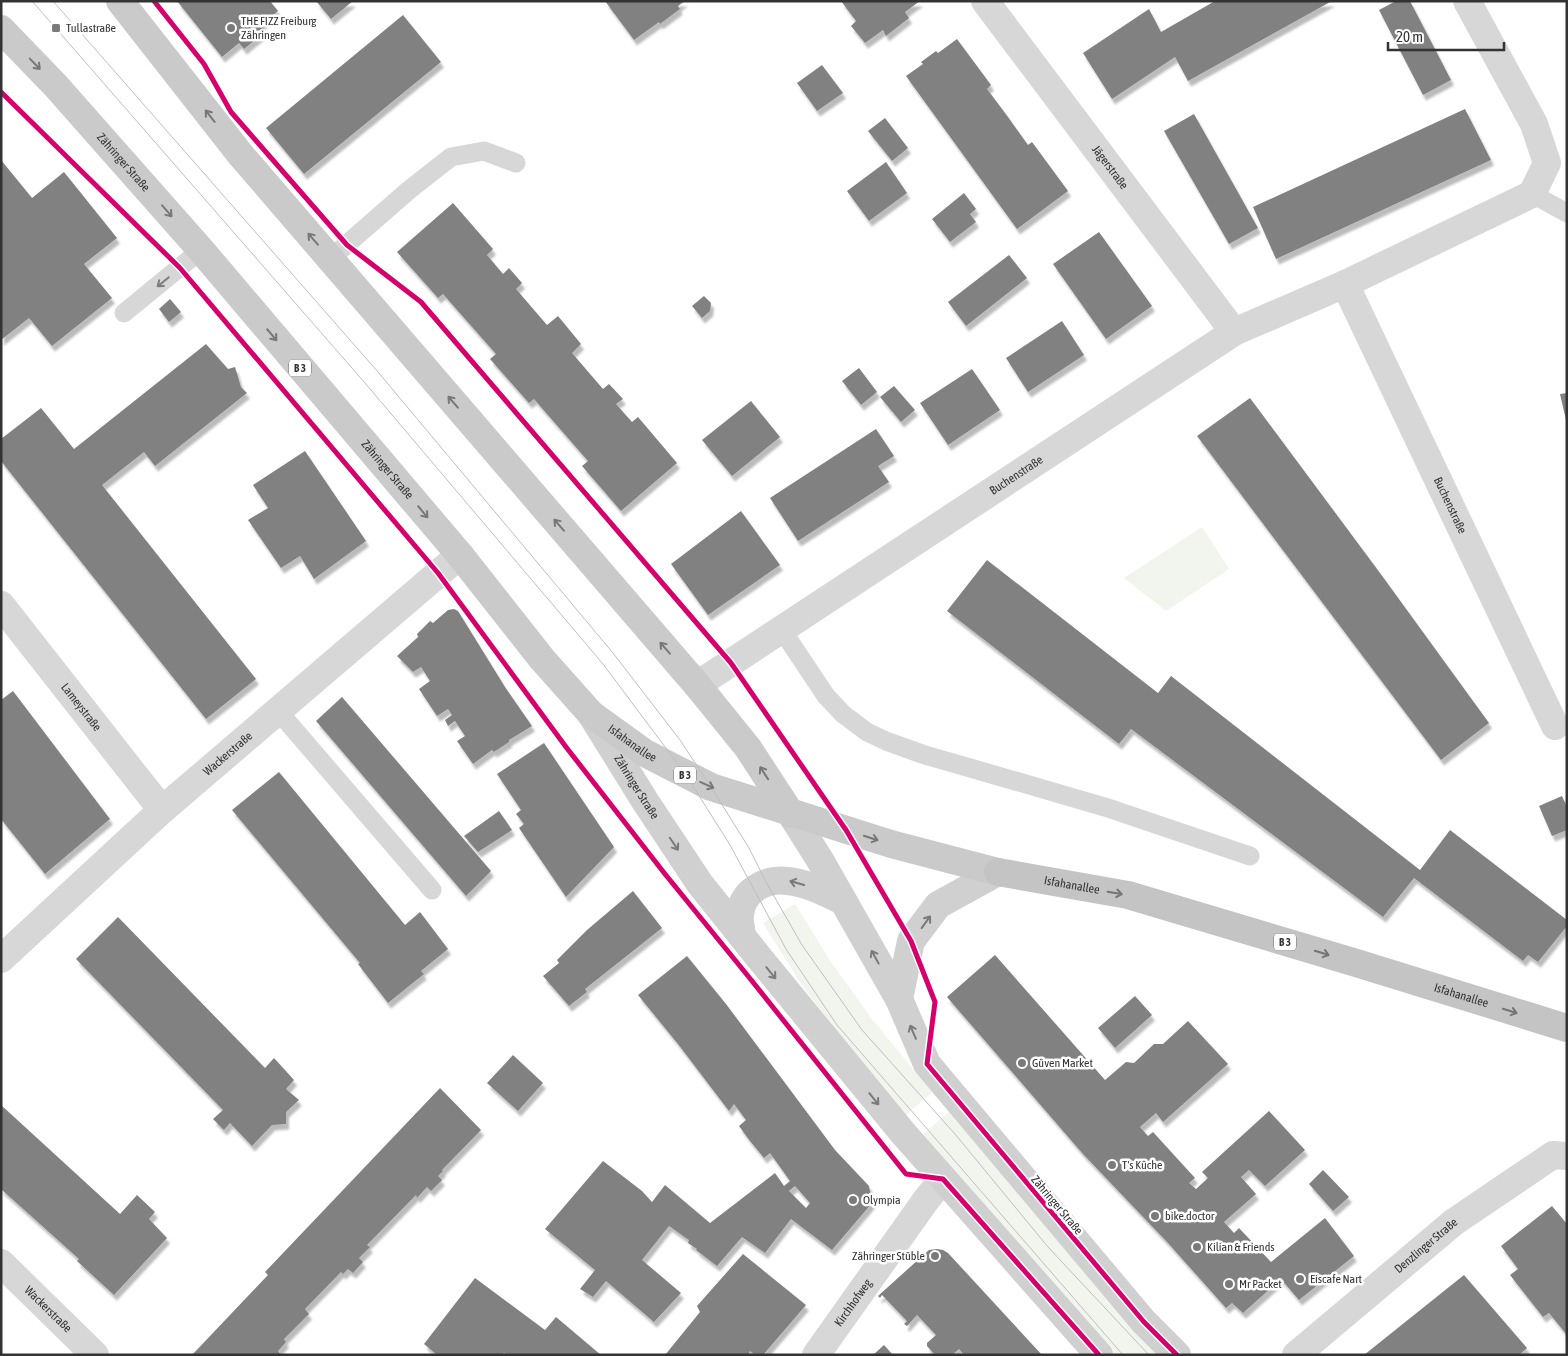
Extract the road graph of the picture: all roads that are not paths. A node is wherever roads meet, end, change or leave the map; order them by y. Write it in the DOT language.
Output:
graph roads {
  1 [pos="120,1"];
  2 [pos="985,1"];
  3 [pos="1467,1"];
  4 [pos="1,29"];
  5 [pos="516,163"];
  6 [pos="1532,194"];
  7 [pos="1567,213"];
  8 [pos="201,250"];
  9 [pos="330,259"];
  10 [pos="1345,284"];
  11 [pos="124,313"];
  12 [pos="1234,332"];
  13 [pos="460,555"];
  14 [pos="1,605"];
  15 [pos="782,630"];
  16 [pos="697,685"];
  17 [pos="278,712"];
  18 [pos="591,714"];
  19 [pos="1556,726"];
  20 [pos="162,810"];
  21 [pos="791,814"];
  22 [pos="1250,856"];
  23 [pos="998,872"];
  24 [pos="432,890"];
  25 [pos="843,901"];
  26 [pos="742,935"];
  27 [pos="1,959"];
  28 [pos="899,999"];
  29 [pos="1567,1028"];
  30 [pos="1567,1156"];
  31 [pos="944,1179"];
  32 [pos="1,1263"];
  33 [pos="95,1355"];
  34 [pos="816,1355"];
  35 [pos="1098,1355"];
  36 [pos="1177,1355"];
  37 [pos="1296,1355"];
  9 -- 1 [label="main road, Zähringer Straße, one-way"];
  2 -- 12 [label="street, Jägerstraße"];
  3 -- 6 [label="street"];
  4 -- 8 [label="main road, Zähringer Straße / B 3, one-way"];
  5 -- 9 [label="lane"];
  6 -- 7 [label="lane"];
  6 -- 10 [label="street, Buchenstraße"];
  8 -- 11 [label="lane, one-way"];
  8 -- 13 [label="main road, Zähringer Straße / B 3, one-way"];
  16 -- 9 [label="main road, Zähringer Straße, one-way"];
  10 -- 12 [label="street, Buchenstraße"];
  10 -- 19 [label="street, Buchenstraße"];
  12 -- 15 [label="street, Buchenstraße"];
  13 -- 17 [label="street, Wackerstraße"];
  13 -- 18 [label="main road, Zähringer Straße / B 3"];
  14 -- 20 [label="street, Lameystraße"];
  15 -- 16 [label="street, Buchenstraße"];
  15 -- 22 [label="lane"];
  21 -- 16 [label="main road, Zähringer Straße, one-way"];
  17 -- 20 [label="street, Wackerstraße"];
  17 -- 24 [label="lane"];
  18 -- 21 [label="main road, Isfahanallee / B 3, one-way"];
  18 -- 26 [label="street, Zähringer Straße, one-way"];
  20 -- 27 [label="street, Wackerstraße"];
  21 -- 23 [label="main road, Isfahanallee / B 3, one-way"];
  21 -- 25 [label="street, Zähringer Straße"];
  28 -- 23 [label="street, one-way"];
  23 -- 29 [label="highway, Isfahanallee / B 3, one-way"];
  25 -- 26 [label="street, one-way"];
  28 -- 25 [label="street, Zähringer Straße, one-way"];
  26 -- 31 [label="street, Zähringer Straße, one-way"];
  36 -- 28 [label="street, Zähringer Straße, one-way"];
  30 -- 37 [label="street, Denzlinger Straße"];
  31 -- 34 [label="street, Kirchhofweg"];
  31 -- 35 [label="street, Zähringer Straße"];
  32 -- 33 [label="street, Wackerstraße"];
}
